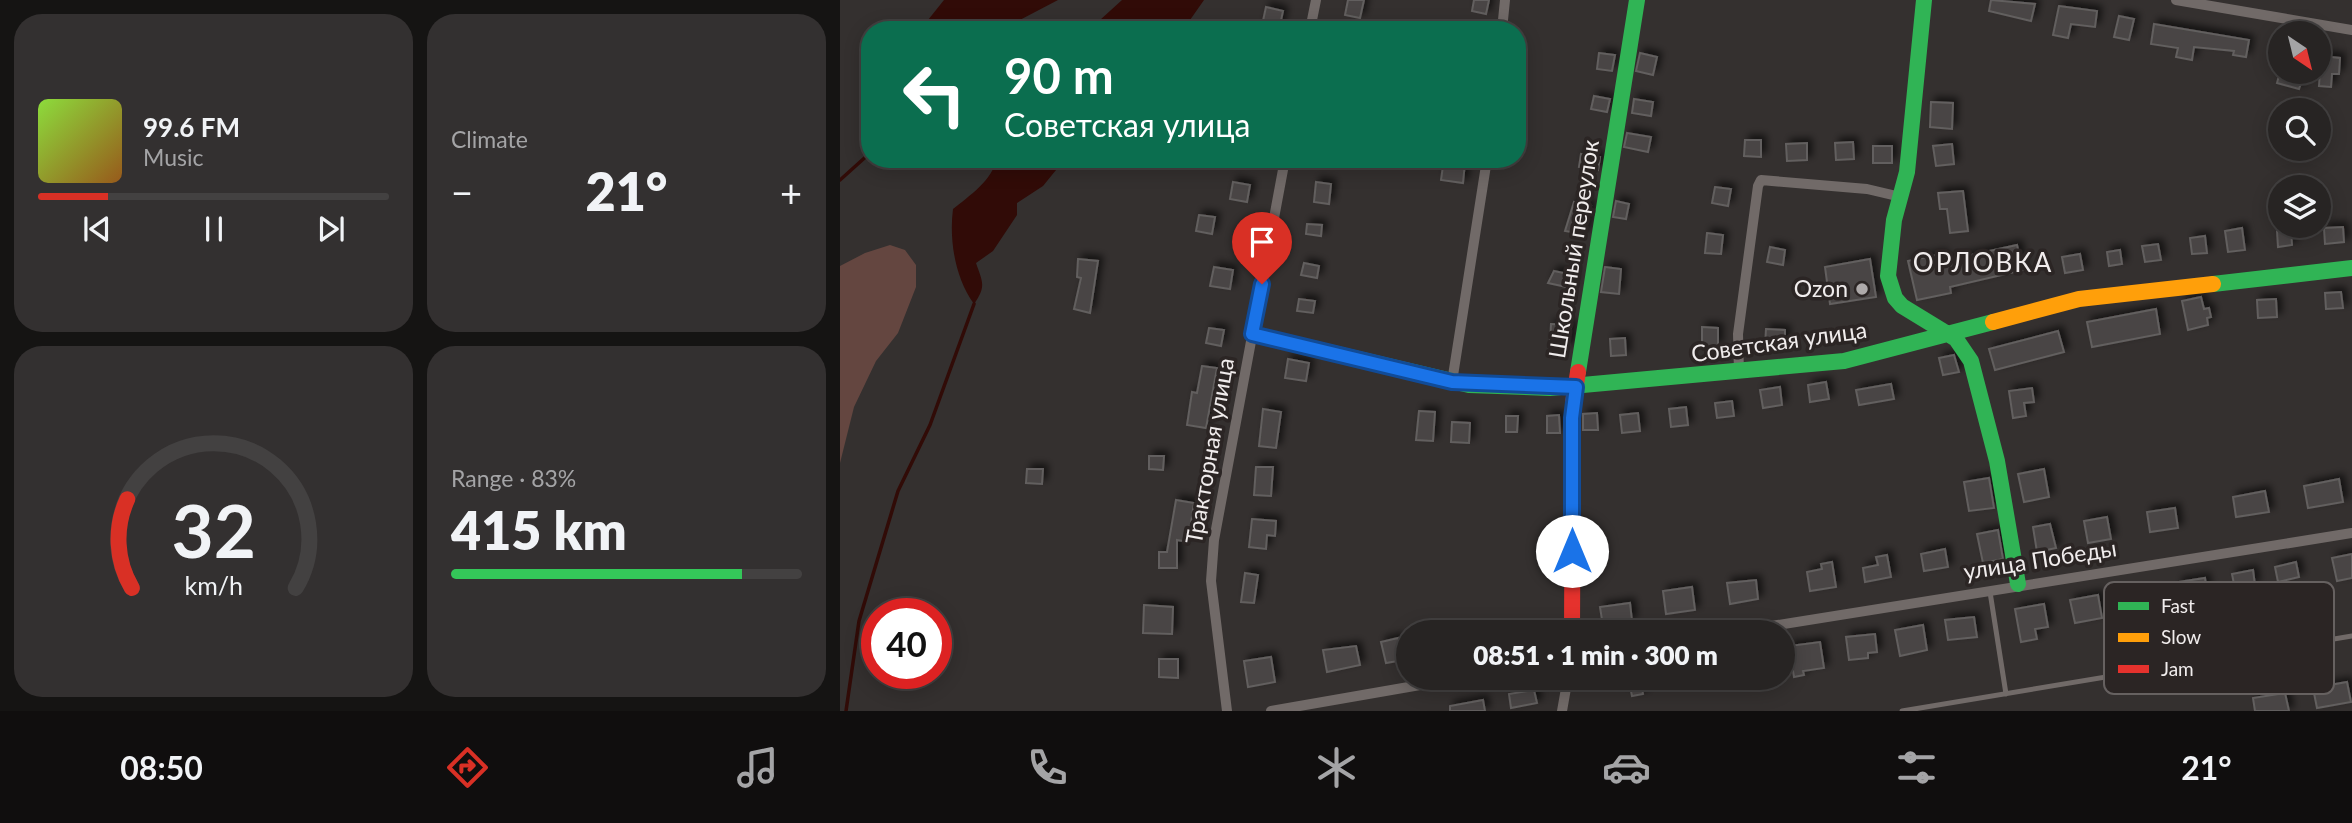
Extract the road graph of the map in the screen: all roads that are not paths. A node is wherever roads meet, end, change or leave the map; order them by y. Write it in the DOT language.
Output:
graph roads {
  1 [pos="1316,0"];
  2 [pos="1505,0"];
  3 [pos="1637,0"];
  4 [pos="1924,0"];
  5 [pos="2176,0"];
  6 [pos="1312,21"];
  7 [pos="1503,21"];
  8 [pos="2352,30"];
  9 [pos="1284,168"];
  10 [pos="1486,168"];
  11 [pos="1901,197"];
  12 [pos="2352,268"];
  13 [pos="1252,334"];
  14 [pos="1947,334"];
  15 [pos="1739,373"];
  16 [pos="1452,382"];
  17 [pos="1576,387"];
  18 [pos="2352,533"];
  19 [pos="2018,584"];
  20 [pos="1990,589"];
  21 [pos="1572,620"];
  22 [pos="1795,622"];
  23 [pos="2352,636"];
  24 [pos="2334,639"];
  25 [pos="2104,678"];
  26 [pos="1396,689"];
  27 [pos="1566,690"];
  28 [pos="2007,694"];
  29 [pos="1227,711"];
  30 [pos="1272,711"];
  31 [pos="1562,711"];
  32 [pos="1902,711"];
  1 -- 6 [label="street"];
  2 -- 7 [label="street"];
  3 -- 17 [label="street, Школьный переулок"];
  4 -- 11 [label="street"];
  5 -- 8 [label="street"];
  9 -- 13 [label="street, Тракторная улица"];
  10 -- 16 [label="street"];
  11 -- 14 [label="street"];
  11 -- 15 [label="street"];
  12 -- 14 [label="street, Советская улица"];
  13 -- 16 [label="street, Советская улица"];
  13 -- 29 [label="street, Тракторная улица"];
  14 -- 15 [label="street, Советская улица"];
  14 -- 19 [label="street"];
  15 -- 17 [label="street, Советская улица"];
  16 -- 17 [label="street, Советская улица"];
  17 -- 21 [label="street, Школьный переулок"];
  18 -- 19 [label="street, улица Победы"];
  19 -- 20 [label="street, улица Победы"];
  20 -- 22 [label="street, улица Победы"];
  20 -- 28 [label="lane"];
  23 -- 24 [label="lane"];
  25 -- 28 [label="lane"];
  26 -- 30 [label="street"];
  27 -- 31 [label="street"];
  28 -- 32 [label="lane"];
}
